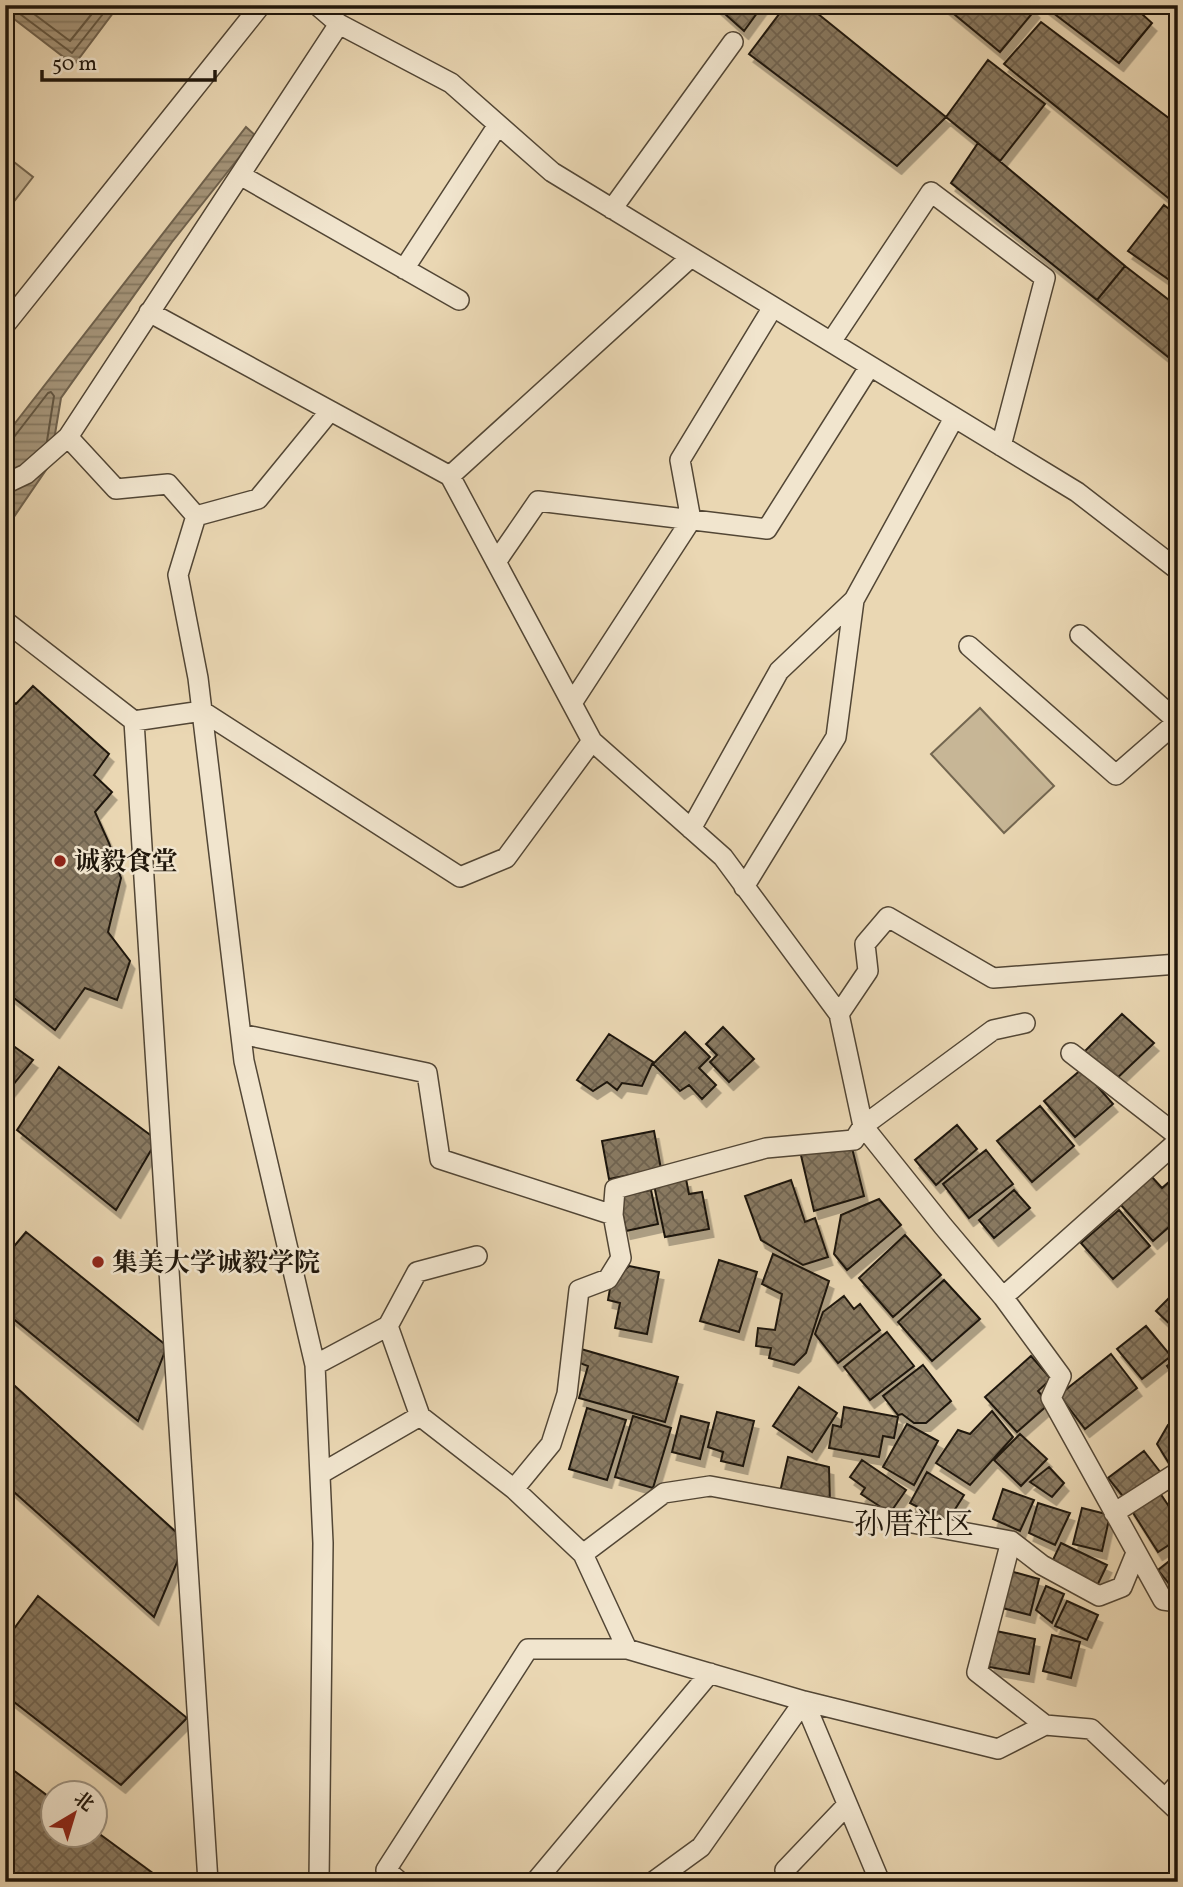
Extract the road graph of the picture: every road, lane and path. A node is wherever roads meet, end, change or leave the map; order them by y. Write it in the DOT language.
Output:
graph roads {
  1 [pos="261,5"];
  2 [pos="317,5"];
  3 [pos="340,24"];
  4 [pos="733,42"];
  5 [pos="498,124"];
  6 [pos="240,175"];
  7 [pos="612,209"];
  8 [pos="691,257"];
  9 [pos="404,269"];
  10 [pos="459,300"];
  11 [pos="774,307"];
  12 [pos="149,312"];
  13 [pos="5,325"];
  14 [pos="831,342"];
  15 [pos="870,366"];
  16 [pos="330,411"];
  17 [pos="954,418"];
  18 [pos="68,437"];
  19 [pos="1001,446"];
  20 [pos="450,476"];
  21 [pos="5,484"];
  22 [pos="196,516"];
  23 [pos="691,520"];
  24 [pos="496,562"];
  25 [pos="1178,570"];
  26 [pos="854,600"];
  27 [pos="5,621"];
  28 [pos="1080,635"];
  29 [pos="969,646"];
  30 [pos="572,703"];
  31 [pos="202,710"];
  32 [pos="134,721"];
  33 [pos="1177,721"];
  34 [pos="592,741"];
  35 [pos="691,829"];
  36 [pos="744,887"];
  37 [pos="1178,964"];
  38 [pos="839,1014"];
  39 [pos="1025,1023"];
  40 [pos="241,1034"];
  41 [pos="1071,1053"];
  42 [pos="863,1126"];
  43 [pos="1178,1138"];
  44 [pos="612,1215"];
  45 [pos="477,1256"];
  46 [pos="1003,1297"];
  47 [pos="388,1326"];
  48 [pos="315,1365"];
  49 [pos="420,1416"];
  50 [pos="1178,1472"];
  51 [pos="320,1474"];
  52 [pos="514,1489"];
  53 [pos="1114,1513"];
  54 [pos="1012,1541"];
  55 [pos="1136,1553"];
  56 [pos="583,1554"];
  57 [pos="1178,1602"];
  58 [pos="627,1649"];
  59 [pos="710,1673"];
  60 [pos="804,1701"];
  61 [pos="1045,1725"];
  62 [pos="1173,1798"];
  63 [pos="848,1805"];
  64 [pos="208,1882"];
  65 [pos="319,1882"];
  66 [pos="400,1882"];
  67 [pos="535,1882"];
  68 [pos="653,1882"];
  69 [pos="789,1882"];
  70 [pos="880,1882"];
  1 -- 13 [label="street"];
  2 -- 3 [label="street"];
  3 -- 5 [label="street"];
  3 -- 6 [label="street"];
  4 -- 7 [label="street"];
  5 -- 7 [label="street"];
  5 -- 9 [label="street"];
  6 -- 9 [label="street"];
  6 -- 12 [label="street"];
  7 -- 8 [label="street"];
  8 -- 11 [label="street"];
  8 -- 20 [label="street"];
  9 -- 10 [label="street"];
  11 -- 14 [label="street"];
  11 -- 23 [label="street"];
  12 -- 16 [label="street"];
  12 -- 18 [label="street"];
  14 -- 15 [label="street"];
  14 -- 19 [label="street"];
  15 -- 17 [label="street"];
  15 -- 23 [label="street"];
  16 -- 20 [label="street"];
  16 -- 22 [label="street"];
  17 -- 19 [label="street"];
  17 -- 26 [label="street"];
  18 -- 21 [label="street"];
  18 -- 22 [label="street"];
  19 -- 25 [label="street"];
  20 -- 24 [label="street"];
  22 -- 31 [label="street"];
  23 -- 24 [label="street"];
  23 -- 30 [label="street"];
  24 -- 30 [label="street"];
  26 -- 35 [label="street"];
  26 -- 36 [label="street"];
  27 -- 32 [label="street"];
  28 -- 33 [label="street"];
  29 -- 33 [label="street"];
  30 -- 34 [label="street"];
  31 -- 32 [label="street"];
  31 -- 34 [label="street"];
  31 -- 40 [label="street"];
  32 -- 64 [label="street"];
  34 -- 35 [label="street"];
  35 -- 36 [label="street"];
  36 -- 38 [label="street"];
  37 -- 38 [label="street"];
  38 -- 42 [label="street"];
  39 -- 42 [label="street"];
  40 -- 44 [label="street"];
  40 -- 48 [label="street"];
  41 -- 43 [label="street"];
  42 -- 44 [label="street"];
  42 -- 46 [label="street"];
  43 -- 46 [label="street"];
  44 -- 52 [label="street"];
  45 -- 47 [label="street"];
  46 -- 53 [label="street"];
  47 -- 48 [label="street"];
  47 -- 49 [label="street"];
  48 -- 51 [label="street"];
  49 -- 51 [label="street"];
  49 -- 52 [label="street"];
  50 -- 53 [label="street"];
  51 -- 65 [label="street"];
  52 -- 56 [label="street"];
  53 -- 55 [label="street"];
  54 -- 55 [label="street"];
  54 -- 56 [label="street"];
  54 -- 61 [label="street"];
  55 -- 57 [label="street"];
  56 -- 58 [label="street"];
  58 -- 59 [label="street"];
  58 -- 66 [label="street"];
  59 -- 60 [label="street"];
  59 -- 67 [label="street"];
  60 -- 61 [label="street"];
  60 -- 63 [label="street"];
  60 -- 68 [label="street"];
  61 -- 62 [label="street"];
  63 -- 69 [label="street"];
  63 -- 70 [label="street"];
}
